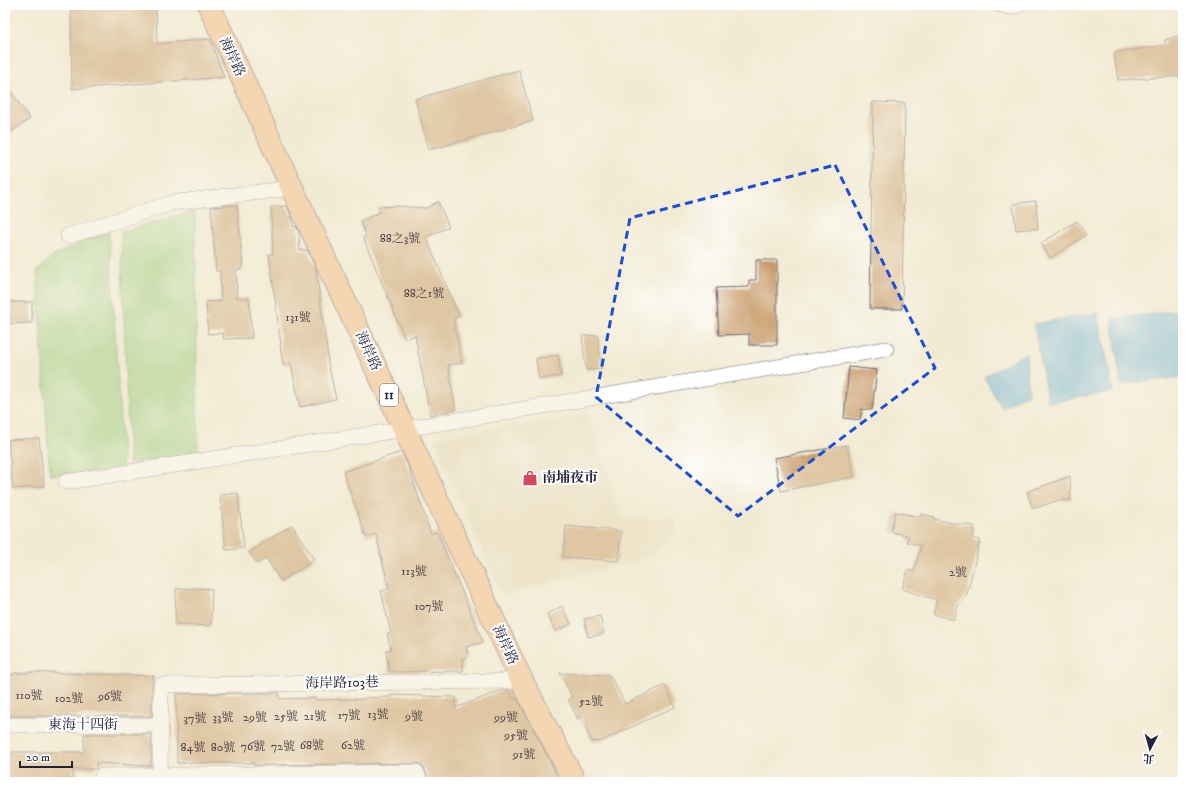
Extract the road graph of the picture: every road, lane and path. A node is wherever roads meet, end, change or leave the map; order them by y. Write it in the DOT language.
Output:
graph roads {
  1 [pos="208,5"];
  2 [pos="292,188"];
  3 [pos="68,236"];
  4 [pos="886,349"];
  5 [pos="404,429"];
  6 [pos="66,482"];
  7 [pos="522,682"];
  8 [pos="5,725"];
  9 [pos="160,725"];
  10 [pos="160,775"];
  11 [pos="102,779"];
  12 [pos="421,782"];
  13 [pos="575,782"];
  1 -- 2 [label="main road, 海岸路 / 11"];
  2 -- 3 [label="street"];
  2 -- 5 [label="main road, 海岸路 / 11"];
  4 -- 5 [label="street"];
  5 -- 6 [label="street"];
  5 -- 7 [label="main road, 海岸路 / 11"];
  7 -- 9 [label="street, 海岸路103巷"];
  7 -- 13 [label="main road, 海岸路 / 11"];
  8 -- 9 [label="street, 東海十四街"];
  9 -- 10 [label="street"];
  10 -- 11 [label="street"];
  10 -- 12 [label="street"];
}
